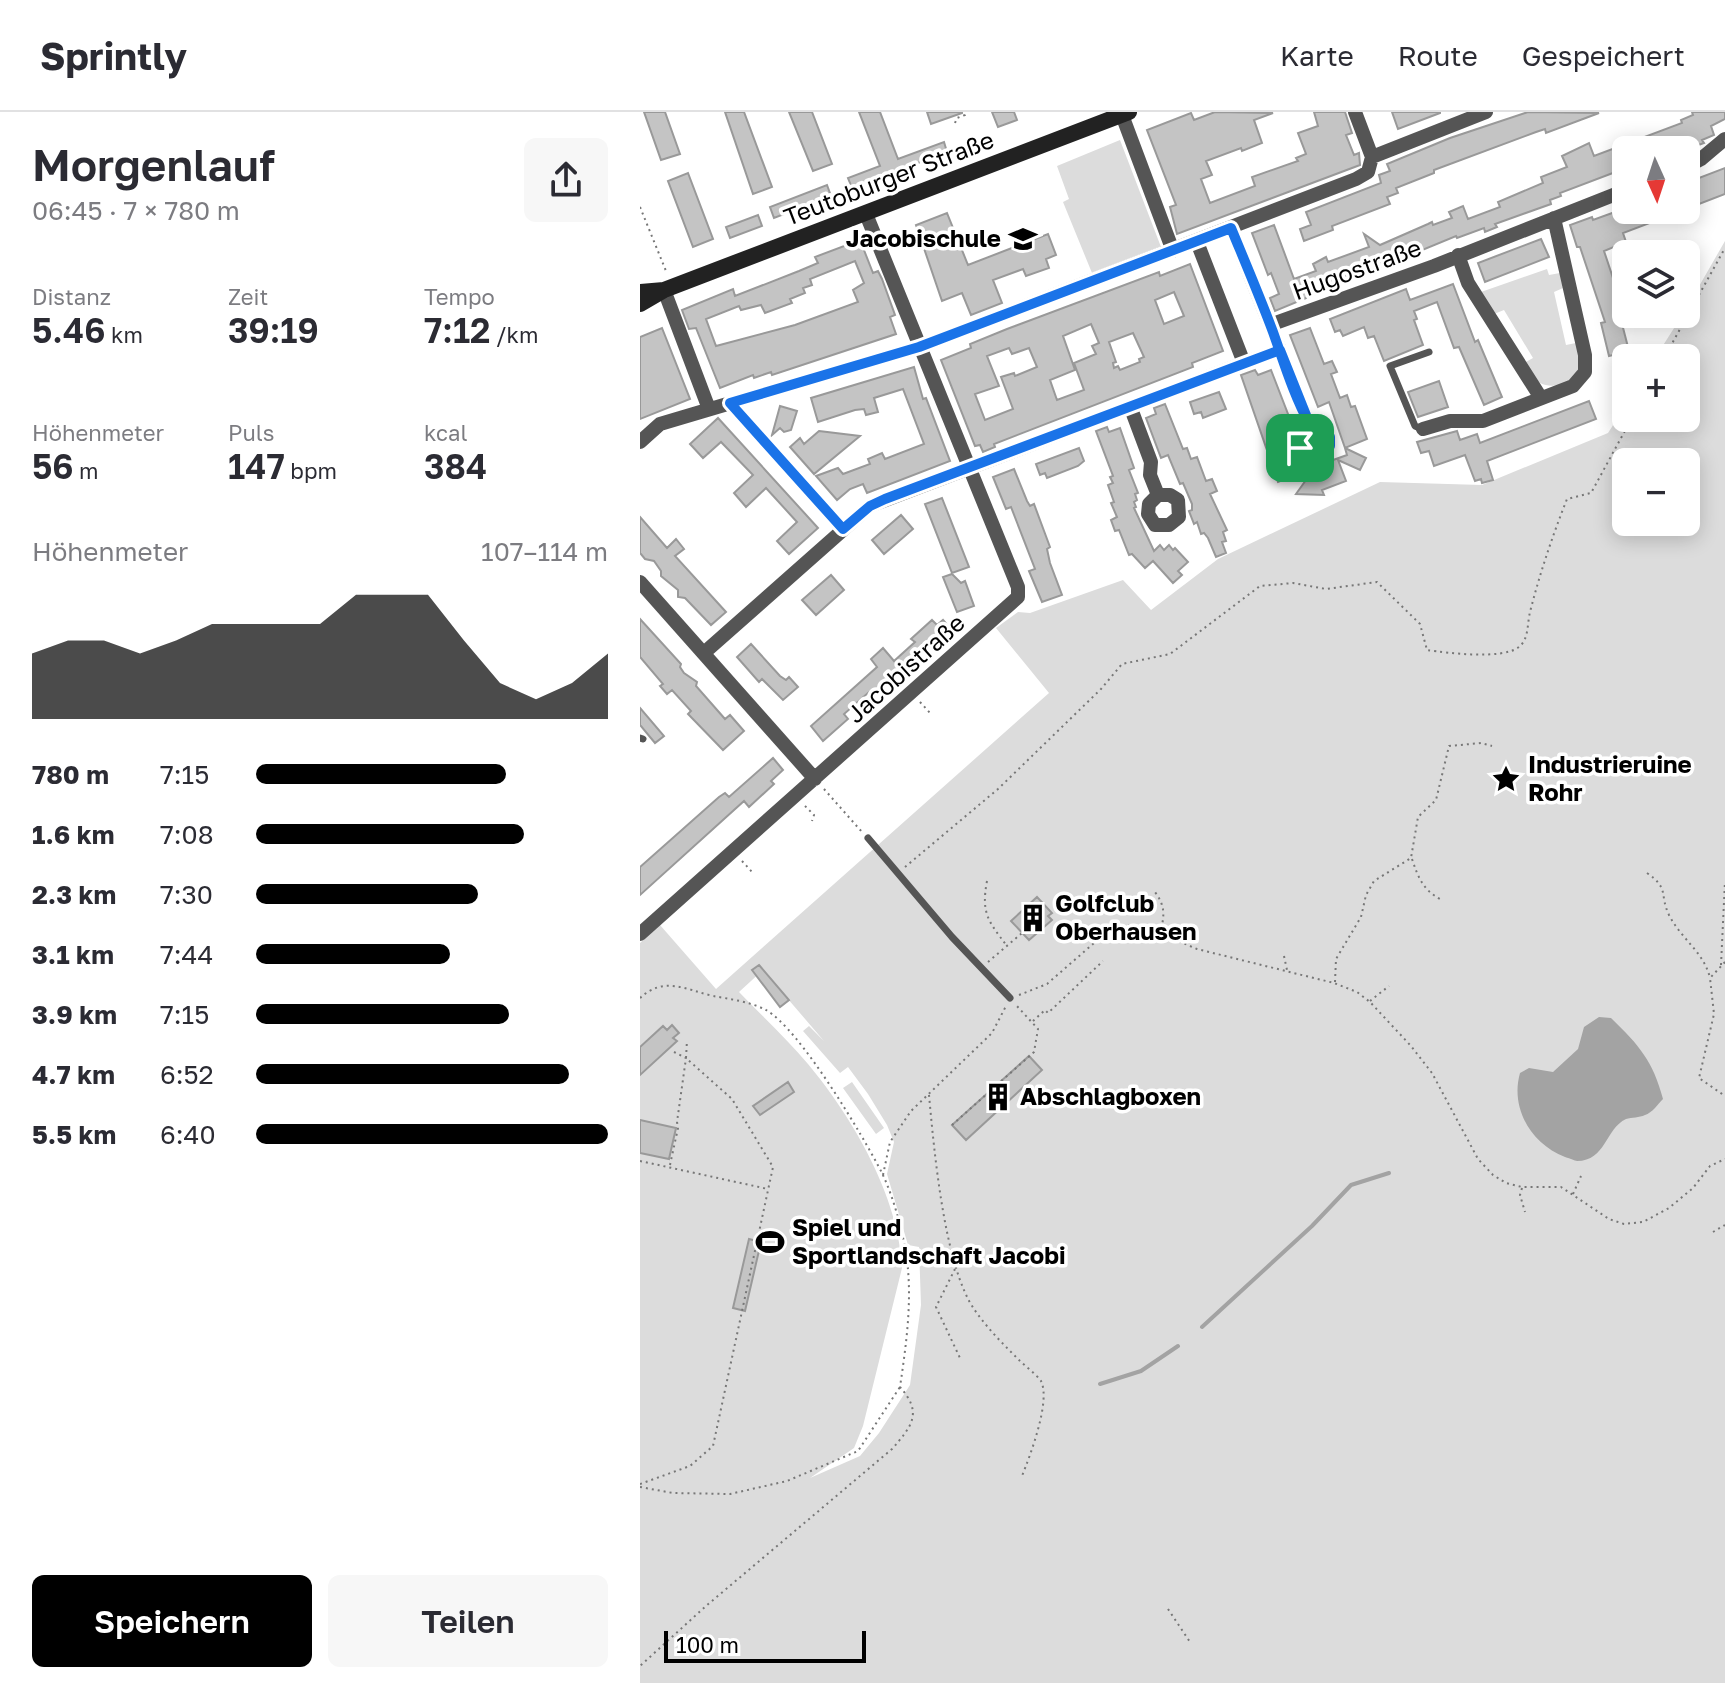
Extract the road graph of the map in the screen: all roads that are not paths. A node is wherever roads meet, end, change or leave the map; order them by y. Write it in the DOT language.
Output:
graph roads {
  1 [pos="1355,112"];
  2 [pos="1486,112"];
  3 [pos="1126,114"];
  4 [pos="1465,116"];
  5 [pos="1725,139"];
  6 [pos="1372,157"];
  7 [pos="1700,160"];
  8 [pos="1612,195"];
  9 [pos="866,214"];
  10 [pos="1554,218"];
  11 [pos="1231,228"];
  12 [pos="1197,242"];
  13 [pos="1173,251"];
  14 [pos="1458,255"];
  15 [pos="668,289"];
  16 [pos="640,292"];
  17 [pos="640,304"];
  18 [pos="1270,325"];
  19 [pos="919,347"];
  20 [pos="1280,350"];
  21 [pos="1429,352"];
  22 [pos="1244,363"];
  23 [pos="1541,398"];
  24 [pos="730,403"];
  25 [pos="1130,406"];
  26 [pos="709,409"];
  27 [pos="1310,425"];
  28 [pos="1423,429"];
  29 [pos="640,442"];
  30 [pos="970,467"];
  31 [pos="1158,495"];
  32 [pos="843,529"];
  33 [pos="640,582"];
  34 [pos="705,652"];
  35 [pos="815,779"];
  36 [pos="868,838"];
  37 [pos="640,934"];
  38 [pos="1010,998"];
  1 -- 6 [label="street"];
  2 -- 4 [label="street"];
  3 -- 9 [label="main road, Teutoburger Straße"];
  3 -- 13 [label="street"];
  4 -- 6 [label="street"];
  5 -- 7 [label="street"];
  6 -- 11 [label="street"];
  8 -- 10 [label="street, Hugostraße"];
  9 -- 15 [label="main road, Teutoburger Straße"];
  9 -- 19 [label="street"];
  10 -- 14 [label="street, Hugostraße"];
  10 -- 23 [label="street"];
  11 -- 12 [label="street"];
  11 -- 18 [label="street"];
  12 -- 13 [label="street"];
  12 -- 22 [label="street"];
  13 -- 19 [label="street"];
  14 -- 18 [label="street, Hugostraße"];
  14 -- 23 [label="street, Hugostraße"];
  15 -- 16 [label="main road, Teutoburger Straße"];
  15 -- 17 [label="main road, Teutoburger Straße"];
  15 -- 26 [label="street"];
  18 -- 20 [label="street"];
  19 -- 24 [label="street"];
  19 -- 30 [label="street"];
  20 -- 22 [label="street"];
  20 -- 27 [label="street"];
  21 -- 28 [label="lane"];
  22 -- 25 [label="street"];
  23 -- 28 [label="street"];
  24 -- 26 [label="street"];
  24 -- 32 [label="street"];
  25 -- 30 [label="street"];
  25 -- 31 [label="street"];
  26 -- 29 [label="street"];
  30 -- 32 [label="street"];
  30 -- 35 [label="street, Jacobistraße"];
  32 -- 34 [label="street"];
  33 -- 34 [label="street"];
  34 -- 35 [label="street"];
  35 -- 37 [label="street, Jacobistraße"];
  36 -- 38 [label="lane"];
}
